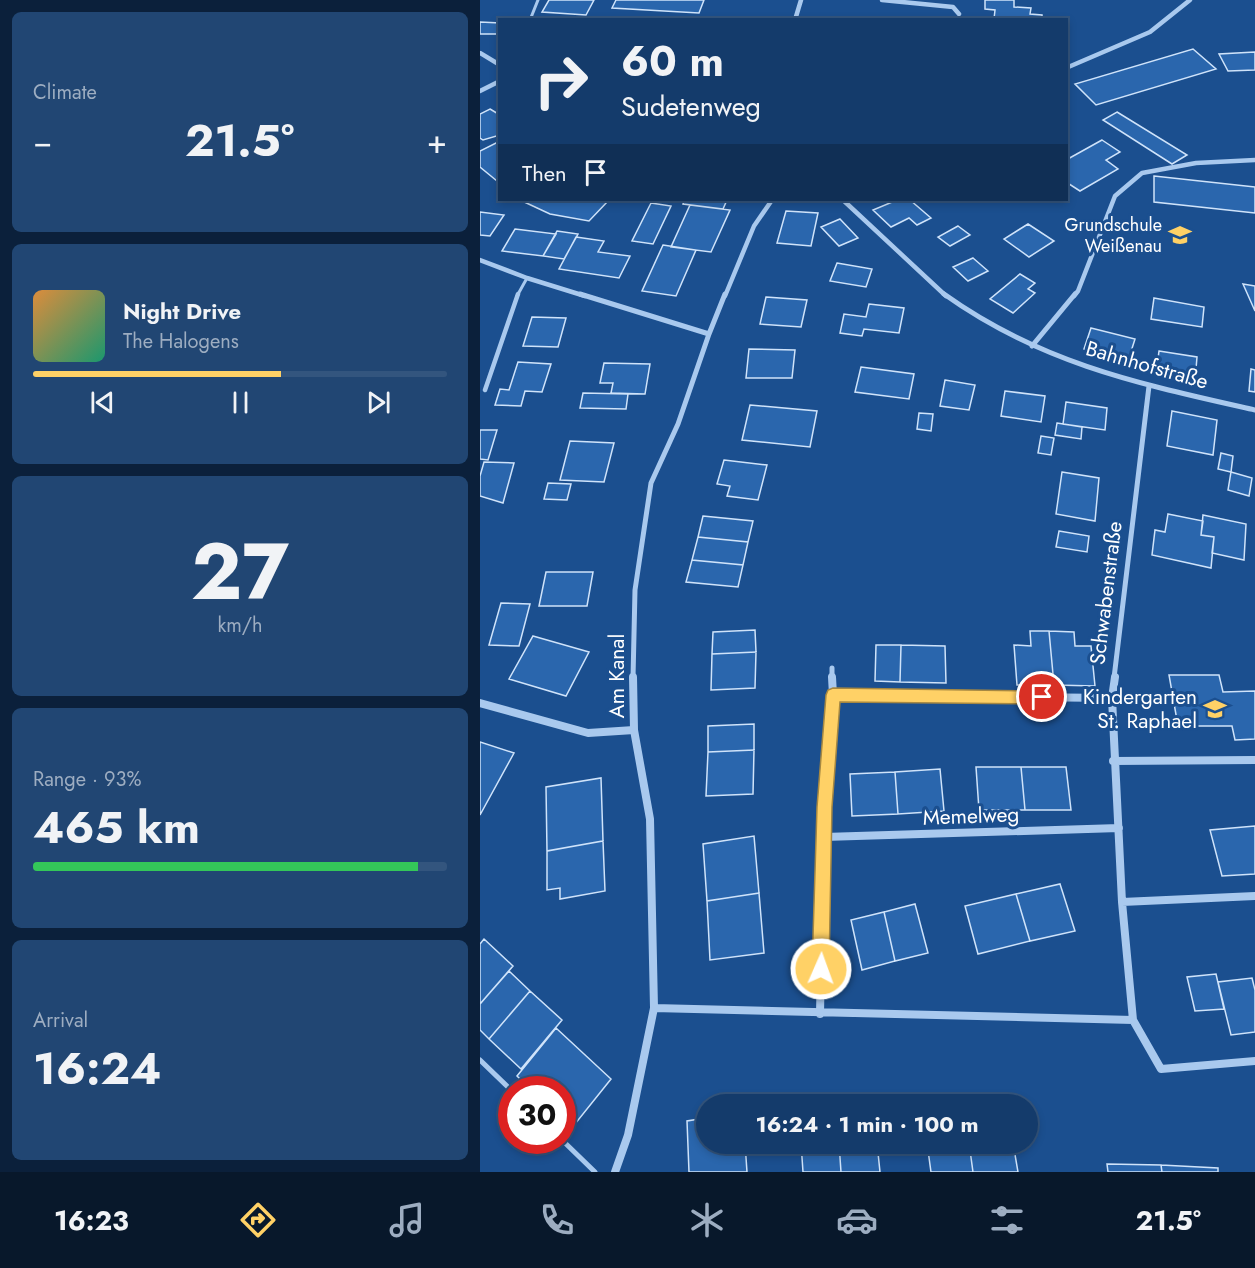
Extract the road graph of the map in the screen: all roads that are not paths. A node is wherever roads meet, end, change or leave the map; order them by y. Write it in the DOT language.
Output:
graph roads {
  1 [pos="538,0"];
  2 [pos="801,0"];
  3 [pos="882,0"];
  4 [pos="1190,0"];
  5 [pos="959,14"];
  6 [pos="531,18"];
  7 [pos="796,18"];
  8 [pos="480,53"];
  9 [pos="498,64"];
  10 [pos="1068,67"];
  11 [pos="498,82"];
  12 [pos="480,91"];
  13 [pos="1255,160"];
  14 [pos="771,201"];
  15 [pos="844,201"];
  16 [pos="480,260"];
  17 [pos="527,278"];
  18 [pos="709,334"];
  19 [pos="1032,346"];
  20 [pos="1149,386"];
  21 [pos="485,390"];
  22 [pos="1255,410"];
  23 [pos="832,668"];
  24 [pos="833,695"];
  25 [pos="1112,698"];
  26 [pos="480,703"];
  27 [pos="634,730"];
  28 [pos="1255,760"];
  29 [pos="1113,761"];
  30 [pos="1119,828"];
  31 [pos="824,837"];
  32 [pos="1255,896"];
  33 [pos="1122,902"];
  34 [pos="654,1008"];
  35 [pos="820,1014"];
  36 [pos="1133,1020"];
  37 [pos="480,1060"];
  38 [pos="1255,1061"];
  39 [pos="498,1077"];
  40 [pos="576,1154"];
  41 [pos="595,1172"];
  42 [pos="615,1172"];
  1 -- 6 [label="lane"];
  2 -- 7 [label="street"];
  3 -- 5 [label="street"];
  4 -- 10 [label="street"];
  8 -- 9 [label="street"];
  11 -- 12 [label="street"];
  13 -- 19 [label="street"];
  14 -- 18 [label="street, Am Kanal"];
  15 -- 19 [label="street, Bahnhofstraße"];
  16 -- 17 [label="street"];
  17 -- 18 [label="street"];
  17 -- 21 [label="lane"];
  18 -- 27 [label="street, Am Kanal"];
  19 -- 20 [label="street, Bahnhofstraße"];
  20 -- 22 [label="street, Bahnhofstraße"];
  20 -- 25 [label="street, Schwabenstraße"];
  23 -- 24 [label="street"];
  24 -- 25 [label="street"];
  24 -- 31 [label="street"];
  25 -- 29 [label="street, Schwabenstraße"];
  26 -- 27 [label="street"];
  27 -- 34 [label="street, Am Kanal"];
  28 -- 29 [label="street"];
  29 -- 30 [label="street, Schwabenstraße"];
  30 -- 31 [label="street, Memelweg"];
  30 -- 33 [label="street, Schwabenstraße"];
  31 -- 35 [label="street"];
  32 -- 33 [label="street"];
  33 -- 36 [label="street, Schwabenstraße"];
  34 -- 35 [label="street"];
  34 -- 42 [label="street, Am Kanal"];
  35 -- 36 [label="street"];
  36 -- 38 [label="street, Schwabenstraße"];
  37 -- 39 [label="lane"];
  40 -- 41 [label="lane"];
}
